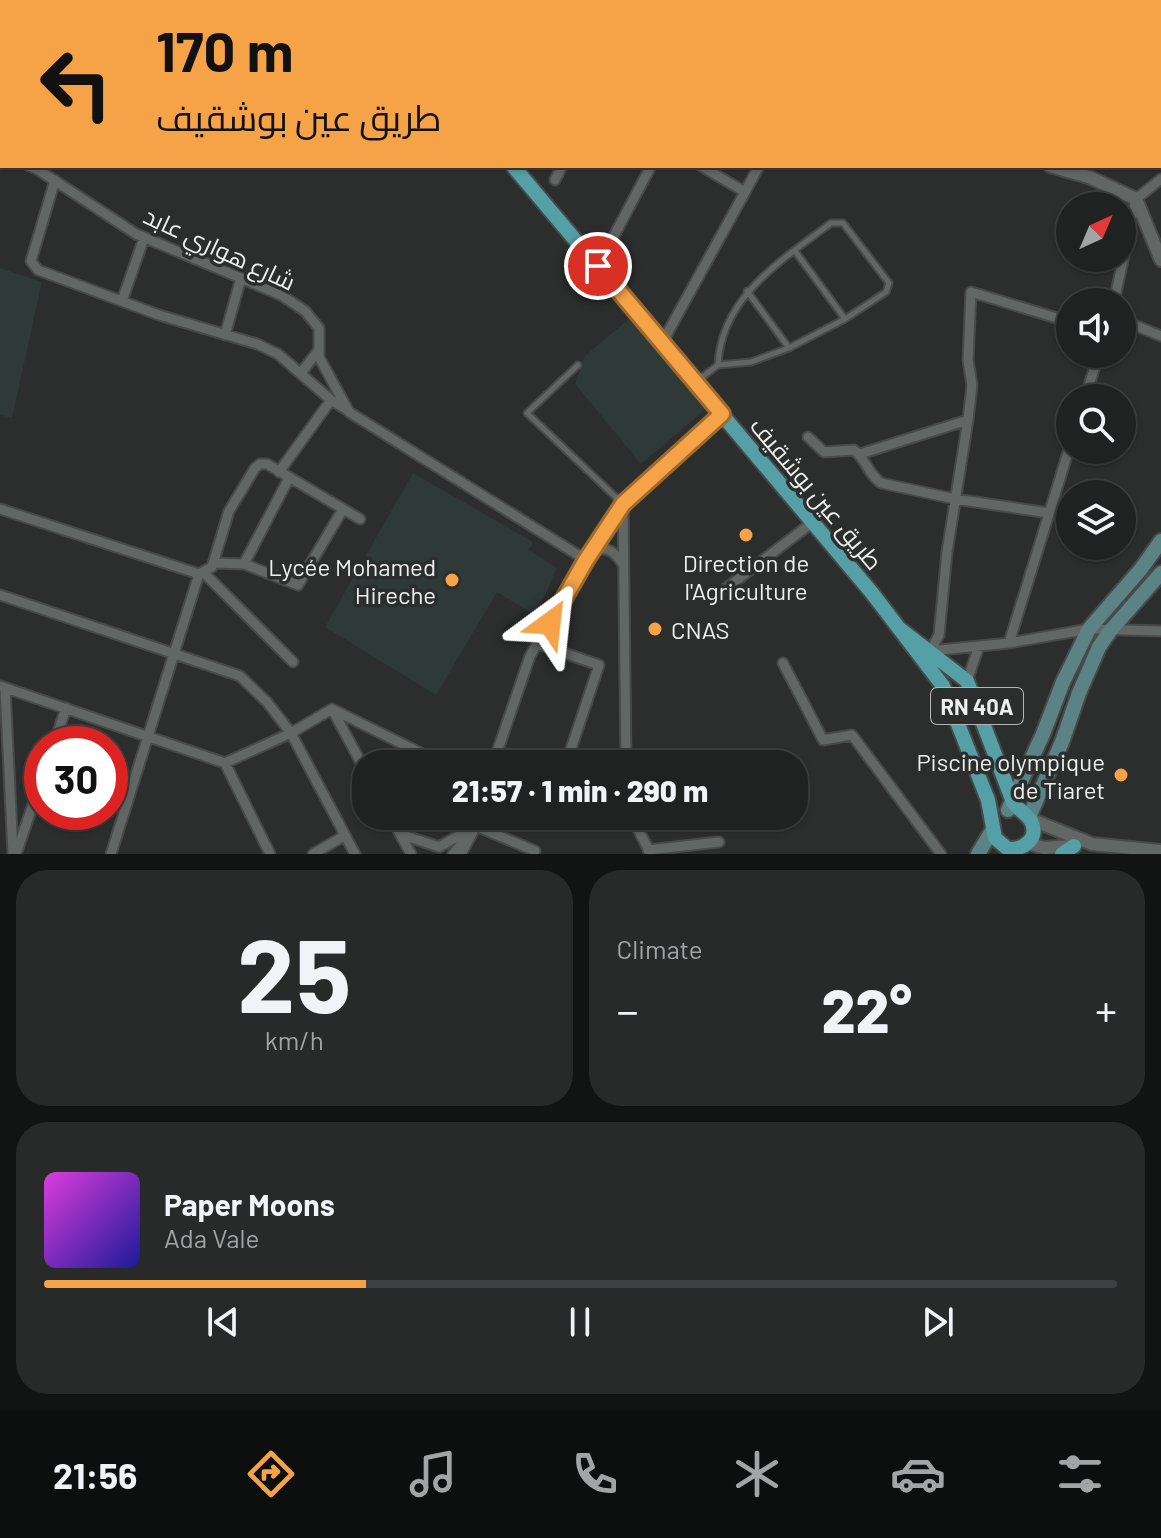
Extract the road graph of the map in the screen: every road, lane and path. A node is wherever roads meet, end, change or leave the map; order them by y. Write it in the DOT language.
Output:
graph roads {
  1 [pos="33,168"];
  2 [pos="515,168"];
  3 [pos="561,168"];
  4 [pos="650,168"];
  5 [pos="704,168"];
  6 [pos="758,168"];
  7 [pos="1057,168"];
  8 [pos="1161,179"];
  9 [pos="55,180"];
  10 [pos="555,180"];
  11 [pos="745,192"];
  12 [pos="1121,192"];
  13 [pos="1136,199"];
  14 [pos="144,238"];
  15 [pos="795,251"];
  16 [pos="1160,258"];
  17 [pos="598,266"];
  18 [pos="241,278"];
  19 [pos="747,291"];
  20 [pos="122,301"];
  21 [pos="1056,318"];
  22 [pos="845,319"];
  23 [pos="1136,326"];
  24 [pos="225,335"];
  25 [pos="1161,336"];
  26 [pos="662,343"];
  27 [pos="789,348"];
  28 [pos="318,351"];
  29 [pos="578,365"];
  30 [pos="718,365"];
  31 [pos="301,373"];
  32 [pos="696,382"];
  33 [pos="331,400"];
  34 [pos="349,412"];
  35 [pos="722,414"];
  36 [pos="968,420"];
  37 [pos="808,437"];
  38 [pos="860,454"];
  39 [pos="1064,464"];
  40 [pos="279,472"];
  41 [pos="289,478"];
  42 [pos="955,499"];
  43 [pos="623,504"];
  44 [pos="0,509"];
  45 [pos="343,509"];
  46 [pos="1049,513"];
  47 [pos="360,519"];
  48 [pos="813,522"];
  49 [pos="1161,541"];
  50 [pos="593,550"];
  51 [pos="586,560"];
  52 [pos="214,563"];
  53 [pos="244,564"];
  54 [pos="623,564"];
  55 [pos="1161,573"];
  56 [pos="202,574"];
  57 [pos="0,595"];
  58 [pos="712,599"];
  59 [pos="900,629"];
  60 [pos="1089,629"];
  61 [pos="1110,631"];
  62 [pos="1161,631"];
  63 [pos="1009,643"];
  64 [pos="538,644"];
  65 [pos="979,646"];
  66 [pos="930,651"];
  67 [pos="175,653"];
  68 [pos="293,662"];
  69 [pos="783,663"];
  70 [pos="967,681"];
  71 [pos="2,687"];
  72 [pos="66,708"];
  73 [pos="332,709"];
  74 [pos="60,726"];
  75 [pos="291,733"];
  76 [pos="150,736"];
  77 [pos="354,750"];
  78 [pos="415,750"];
  79 [pos="498,750"];
  80 [pos="571,750"];
  81 [pos="626,750"];
  82 [pos="225,763"];
  83 [pos="1020,812"];
  84 [pos="993,828"];
  85 [pos="24,829"];
  86 [pos="398,830"];
  87 [pos="464,830"];
  88 [pos="470,830"];
  89 [pos="473,830"];
  90 [pos="494,830"];
  91 [pos="638,830"];
  92 [pos="400,834"];
  93 [pos="344,836"];
  94 [pos="719,842"];
  95 [pos="1092,844"];
  96 [pos="1029,847"];
  97 [pos="1068,850"];
  98 [pos="535,851"];
  99 [pos="1005,851"];
  100 [pos="1161,851"];
  101 [pos="650,852"];
  102 [pos="15,854"];
  103 [pos="111,854"];
  104 [pos="270,854"];
  105 [pos="313,854"];
  106 [pos="355,854"];
  107 [pos="411,854"];
  108 [pos="453,854"];
  109 [pos="461,854"];
  110 [pos="941,854"];
  111 [pos="978,854"];
  1 -- 9 [label="street, شارع هواري عابد"];
  2 -- 17 [label="main road, طريق عين بوشقيف / RN 40A"];
  3 -- 10 [label="street"];
  4 -- 17 [label="street"];
  5 -- 11 [label="street"];
  6 -- 11 [label="street"];
  7 -- 12 [label="street"];
  8 -- 13 [label="street"];
  9 -- 14 [label="street, شارع هواري عابد"];
  9 -- 20 [label="street"];
  11 -- 26 [label="street"];
  13 -- 16 [label="street"];
  14 -- 18 [label="street, شارع هواري عابد"];
  14 -- 20 [label="street"];
  15 -- 19 [label="lane"];
  15 -- 22 [label="lane"];
  15 -- 22 [label="lane"];
  17 -- 26 [label="main road, طريق عين بوشقيف / RN 40A"];
  18 -- 24 [label="street"];
  18 -- 28 [label="street, شارع هواري عابد"];
  19 -- 27 [label="lane"];
  19 -- 30 [label="lane"];
  20 -- 24 [label="street"];
  21 -- 36 [label="street"];
  22 -- 27 [label="lane"];
  23 -- 25 [label="street"];
  24 -- 31 [label="street"];
  26 -- 32 [label="main road, طريق عين بوشقيف / RN 40A"];
  27 -- 30 [label="lane"];
  28 -- 31 [label="street"];
  28 -- 34 [label="street, شارع هواري عابد"];
  29 -- 43 [label="lane"];
  30 -- 32 [label="lane"];
  31 -- 33 [label="street"];
  32 -- 35 [label="main road, طريق عين بوشقيف / RN 40A"];
  33 -- 34 [label="street"];
  33 -- 40 [label="street"];
  34 -- 51 [label="street, شارع هواري عابد"];
  35 -- 43 [label="street"];
  35 -- 48 [label="main road, طريق عين بوشقيف / RN 40A"];
  36 -- 38 [label="street"];
  36 -- 42 [label="street"];
  37 -- 38 [label="street"];
  38 -- 42 [label="street"];
  39 -- 46 [label="street"];
  40 -- 41 [label="street"];
  40 -- 52 [label="street"];
  41 -- 45 [label="street"];
  41 -- 53 [label="street"];
  42 -- 46 [label="street"];
  42 -- 66 [label="street"];
  43 -- 50 [label="street"];
  43 -- 54 [label="street"];
  44 -- 56 [label="street"];
  45 -- 47 [label="street"];
  45 -- 53 [label="street"];
  46 -- 63 [label="street"];
  48 -- 58 [label="street"];
  48 -- 59 [label="main road, طريق عين بوشقيف / RN 40A"];
  49 -- 60 [label="main road"];
  50 -- 51 [label="street"];
  50 -- 54 [label="street"];
  51 -- 64 [label="street"];
  52 -- 53 [label="street"];
  52 -- 56 [label="street"];
  54 -- 81 [label="street"];
  55 -- 61 [label="main road"];
  56 -- 67 [label="street"];
  56 -- 68 [label="street"];
  57 -- 67 [label="street"];
  59 -- 66 [label="main road, RN 40A"];
  59 -- 84 [label="main road, RN 40A"];
  60 -- 61 [label="street"];
  60 -- 63 [label="street"];
  60 -- 83 [label="main road"];
  61 -- 62 [label="street"];
  61 -- 83 [label="main road"];
  63 -- 65 [label="street"];
  64 -- 79 [label="street"];
  64 -- 80 [label="street"];
  65 -- 66 [label="street"];
  65 -- 70 [label="street"];
  66 -- 70 [label="main road, RN 40A"];
  67 -- 75 [label="street"];
  67 -- 76 [label="street"];
  69 -- 110 [label="street"];
  70 -- 83 [label="main road, RN 40A"];
  71 -- 72 [label="street"];
  71 -- 102 [label="street"];
  72 -- 74 [label="street"];
  72 -- 76 [label="street"];
  73 -- 75 [label="street"];
  73 -- 77 [label="street"];
  73 -- 78 [label="street"];
  75 -- 82 [label="street"];
  75 -- 93 [label="street"];
  76 -- 82 [label="street"];
  76 -- 103 [label="street"];
  82 -- 104 [label="street"];
  83 -- 84 [label="main road"];
  83 -- 95 [label="street"];
  83 -- 96 [label="main road"];
  84 -- 99 [label="main road"];
  84 -- 111 [label="main road"];
  85 -- 102 [label="street"];
  86 -- 92 [label="street"];
  87 -- 92 [label="street"];
  88 -- 108 [label="street"];
  89 -- 109 [label="street"];
  90 -- 98 [label="street"];
  91 -- 101 [label="street"];
  92 -- 107 [label="street"];
  93 -- 105 [label="street"];
  93 -- 106 [label="street"];
  94 -- 101 [label="street"];
  95 -- 97 [label="street"];
  95 -- 100 [label="street"];
  96 -- 97 [label="street"];
  96 -- 99 [label="main road"];
}
